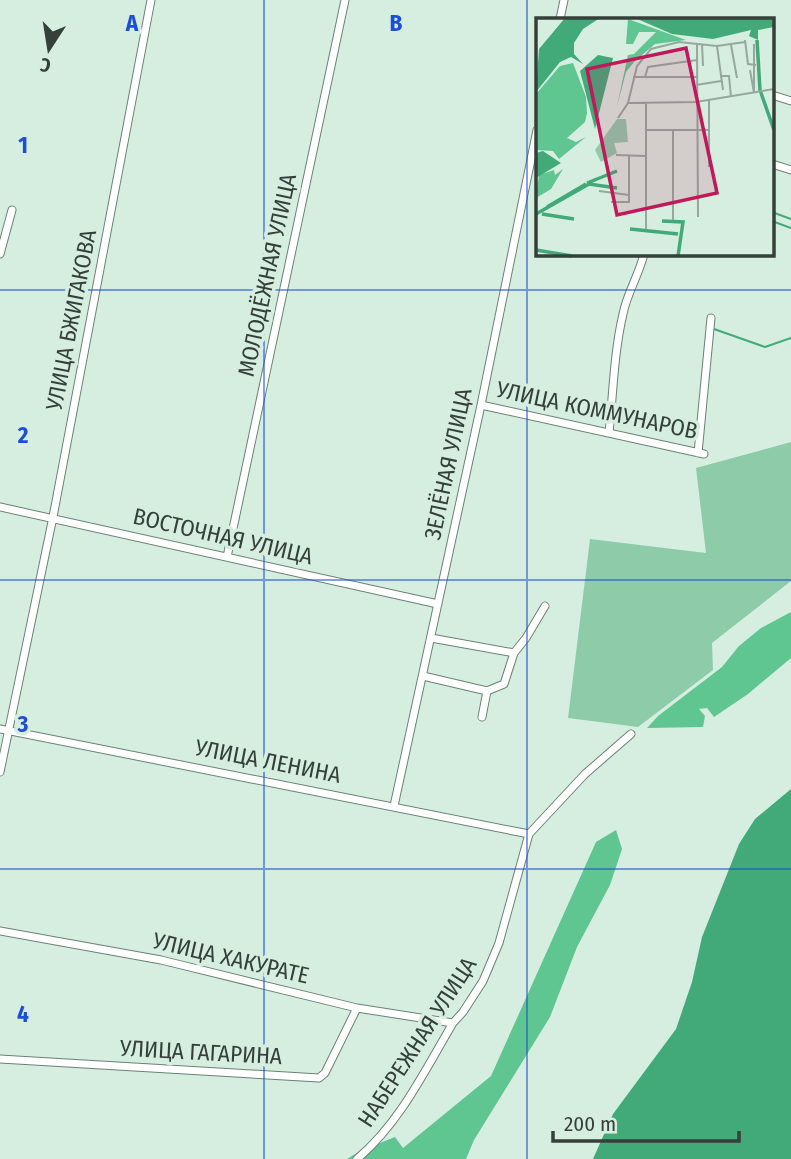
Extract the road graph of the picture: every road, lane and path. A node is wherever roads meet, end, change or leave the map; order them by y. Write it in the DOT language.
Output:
graph roads {
  1 [pos="151,0"];
  2 [pos="345,0"];
  3 [pos="564,0"];
  4 [pos="560,18"];
  5 [pos="774,96"];
  6 [pos="791,101"];
  7 [pos="536,135"];
  8 [pos="774,165"];
  9 [pos="791,170"];
  10 [pos="12,211"];
  11 [pos="0,254"];
  12 [pos="644,256"];
  13 [pos="711,318"];
  14 [pos="481,405"];
  15 [pos="609,433"];
  16 [pos="0,507"];
  17 [pos="53,517"];
  18 [pos="226,557"];
  19 [pos="438,604"];
  20 [pos="545,606"];
  21 [pos="431,638"];
  22 [pos="514,653"];
  23 [pos="423,676"];
  24 [pos="487,691"];
  25 [pos="482,717"];
  26 [pos="0,729"];
  27 [pos="10,730"];
  28 [pos="631,734"];
  29 [pos="0,772"];
  30 [pos="394,806"];
  31 [pos="529,834"];
  32 [pos="0,931"];
  33 [pos="357,1008"];
  34 [pos="453,1023"];
  35 [pos="0,1059"];
  36 [pos="357,1159"];
  1 -- 17 [label="street, УЛИЦА БЖИГАКОВА"];
  2 -- 18 [label="street, МОЛОДЁЖНАЯ УЛИЦА"];
  3 -- 4 [label="street"];
  5 -- 6 [label="street"];
  7 -- 14 [label="street, ЗЕЛЁНАЯ УЛИЦА"];
  8 -- 9 [label="street"];
  10 -- 11 [label="street"];
  12 -- 15 [label="street"];
  13 -- 15 [label="street, УЛИЦА КОММУНАРОВ"];
  14 -- 15 [label="street, УЛИЦА КОММУНАРОВ"];
  14 -- 19 [label="street, ЗЕЛЁНАЯ УЛИЦА"];
  16 -- 17 [label="street, ВОСТОЧНАЯ УЛИЦА"];
  17 -- 18 [label="street, ВОСТОЧНАЯ УЛИЦА"];
  17 -- 27 [label="street, УЛИЦА БЖИГАКОВА"];
  18 -- 19 [label="street, ВОСТОЧНАЯ УЛИЦА"];
  19 -- 21 [label="street, ЗЕЛЁНАЯ УЛИЦА"];
  20 -- 22 [label="street"];
  21 -- 22 [label="street"];
  21 -- 23 [label="street, ЗЕЛЁНАЯ УЛИЦА"];
  22 -- 24 [label="street"];
  23 -- 24 [label="street"];
  23 -- 30 [label="street, ЗЕЛЁНАЯ УЛИЦА"];
  24 -- 25 [label="street"];
  26 -- 27 [label="street, УЛИЦА ЛЕНИНА"];
  27 -- 29 [label="street, УЛИЦА БЖИГАКОВА"];
  27 -- 30 [label="street, УЛИЦА ЛЕНИНА"];
  28 -- 31 [label="street, НАБЕРЕЖНАЯ УЛИЦА"];
  30 -- 31 [label="street, УЛИЦА ЛЕНИНА"];
  31 -- 34 [label="street, НАБЕРЕЖНАЯ УЛИЦА"];
  32 -- 33 [label="street, УЛИЦА ХАКУРАТЕ"];
  33 -- 34 [label="street, УЛИЦА ХАКУРАТЕ"];
  33 -- 35 [label="street, УЛИЦА ГАГАРИНА"];
  34 -- 36 [label="street, НАБЕРЕЖНАЯ УЛИЦА"];
}
